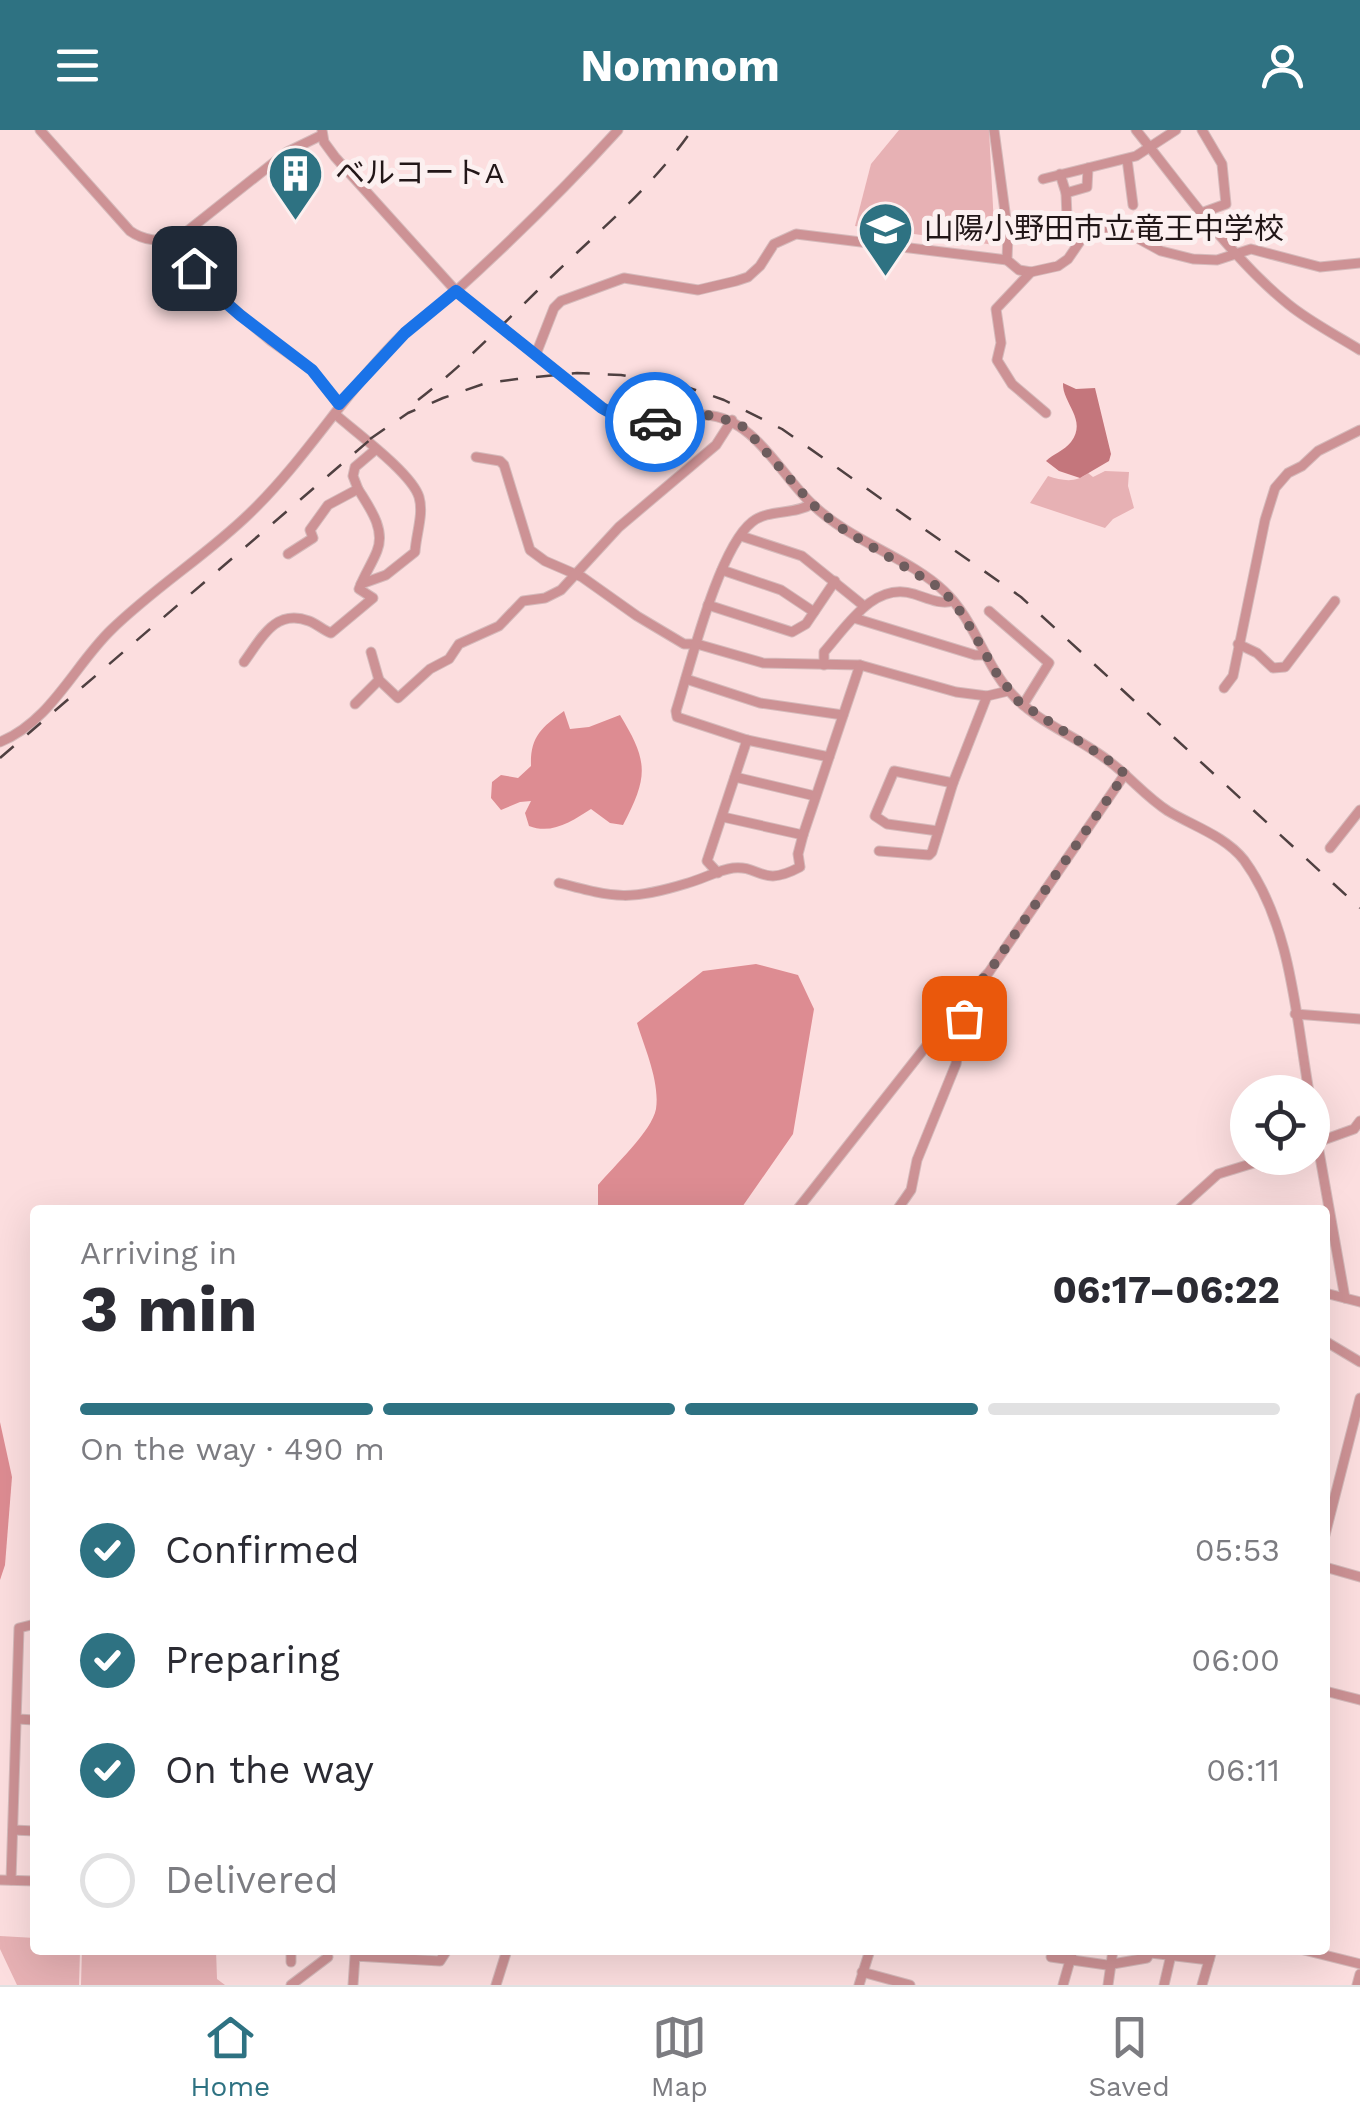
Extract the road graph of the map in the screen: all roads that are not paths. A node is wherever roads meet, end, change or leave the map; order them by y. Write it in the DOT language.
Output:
graph roads {
  1 [pos="40,130"];
  2 [pos="618,130"];
  3 [pos="994,130"];
  4 [pos="1136,130"];
  5 [pos="1176,130"];
  6 [pos="1202,130"];
  7 [pos="322,132"];
  8 [pos="1151,148"];
  9 [pos="1127,159"];
  10 [pos="1088,168"];
  11 [pos="1060,174"];
  12 [pos="1044,179"];
  13 [pos="1066,193"];
  14 [pos="1133,205"];
  15 [pos="1204,212"];
  16 [pos="1067,217"];
  17 [pos="176,240"];
  18 [pos="1236,252"];
  19 [pos="1008,260"];
  20 [pos="1360,263"];
  21 [pos="1031,272"];
  22 [pos="456,291"];
  23 [pos="1360,350"];
  24 [pos="536,354"];
  25 [pos="337,409"];
  26 [pos="1046,413"];
  27 [pos="732,420"];
  28 [pos="1360,430"];
  29 [pos="375,450"];
  30 [pos="476,457"];
  31 [pos="358,489"];
  32 [pos="812,504"];
  33 [pos="741,536"];
  34 [pos="288,554"];
  35 [pos="722,570"];
  36 [pos="575,574"];
  37 [pos="835,581"];
  38 [pos="361,584"];
  39 [pos="953,601"];
  40 [pos="1335,601"];
  41 [pos="708,605"];
  42 [pos="864,606"];
  43 [pos="989,611"];
  44 [pos="814,612"];
  45 [pos="854,618"];
  46 [pos="697,644"];
  47 [pos="1238,644"];
  48 [pos="371,652"];
  49 [pos="986,655"];
  50 [pos="244,662"];
  51 [pos="824,664"];
  52 [pos="860,665"];
  53 [pos="380,680"];
  54 [pos="686,680"];
  55 [pos="1224,688"];
  56 [pos="1008,691"];
  57 [pos="987,696"];
  58 [pos="356,704"];
  59 [pos="1023,705"];
  60 [pos="843,715"];
  61 [pos="747,740"];
  62 [pos="0,742"];
  63 [pos="828,757"];
  64 [pos="1125,774"];
  65 [pos="736,778"];
  66 [pos="952,784"];
  67 [pos="816,796"];
  68 [pos="1360,810"];
  69 [pos="723,817"];
  70 [pos="938,831"];
  71 [pos="802,835"];
  72 [pos="1330,848"];
  73 [pos="879,851"];
  74 [pos="718,872"];
  75 [pos="558,883"];
  76 [pos="962,1002"];
  77 [pos="1295,1014"];
  78 [pos="1360,1019"];
  79 [pos="1306,1075"];
  80 [pos="1360,1121"];
  81 [pos="1330,1138"];
  82 [pos="1230,1170"];
  83 [pos="1320,1175"];
  84 [pos="801,1205"];
  85 [pos="900,1205"];
  86 [pos="1184,1205"];
  87 [pos="1325,1205"];
  88 [pos="1330,1231"];
  89 [pos="1330,1294"];
  90 [pos="1345,1298"];
  91 [pos="1360,1302"];
  92 [pos="1330,1344"];
  93 [pos="1360,1362"];
  94 [pos="1360,1398"];
  95 [pos="1330,1515"];
  96 [pos="1330,1569"];
  97 [pos="1360,1577"];
  98 [pos="30,1625"];
  99 [pos="1330,1692"];
  100 [pos="1360,1700"];
  101 [pos="16,1719"];
  102 [pos="30,1720"];
  103 [pos="13,1830"];
  104 [pos="30,1831"];
  105 [pos="6,1880"];
  106 [pos="291,1955"];
  107 [pos="444,1955"];
  108 [pos="505,1955"];
  109 [pos="868,1955"];
  110 [pos="1072,1955"];
  111 [pos="1113,1955"];
  112 [pos="1149,1955"];
  113 [pos="1171,1955"];
  114 [pos="1210,1955"];
  115 [pos="1324,1955"];
  116 [pos="328,1957"];
  117 [pos="1051,1957"];
  118 [pos="291,1962"];
  119 [pos="1360,1964"];
  120 [pos="1112,1965"];
  121 [pos="862,1972"];
  122 [pos="1360,1974"];
  123 [pos="291,1985"];
  124 [pos="353,1985"];
  125 [pos="496,1985"];
  126 [pos="859,1985"];
  127 [pos="910,1985"];
  128 [pos="1063,1985"];
  129 [pos="1108,1985"];
  130 [pos="1164,1985"];
  131 [pos="1202,1985"];
  132 [pos="1357,1985"];
  1 -- 17 [label="street"];
  2 -- 22 [label="street"];
  3 -- 19 [label="street"];
  4 -- 8 [label="street"];
  5 -- 8 [label="street"];
  6 -- 15 [label="street"];
  7 -- 17 [label="street"];
  7 -- 22 [label="street"];
  8 -- 9 [label="street"];
  8 -- 15 [label="street"];
  9 -- 10 [label="street"];
  9 -- 14 [label="street"];
  10 -- 11 [label="street"];
  10 -- 13 [label="street"];
  11 -- 12 [label="street"];
  11 -- 13 [label="street"];
  13 -- 16 [label="street"];
  15 -- 18 [label="street"];
  17 -- 25 [label="street"];
  18 -- 20 [label="street"];
  18 -- 21 [label="street"];
  18 -- 23 [label="street"];
  19 -- 21 [label="street"];
  19 -- 24 [label="street"];
  21 -- 26 [label="street"];
  22 -- 24 [label="street"];
  22 -- 25 [label="street"];
  24 -- 27 [label="street"];
  25 -- 29 [label="street"];
  25 -- 62 [label="street"];
  27 -- 32 [label="street"];
  27 -- 36 [label="street"];
  28 -- 47 [label="street"];
  29 -- 31 [label="street"];
  29 -- 38 [label="street"];
  30 -- 36 [label="street"];
  31 -- 34 [label="street"];
  31 -- 38 [label="street"];
  32 -- 33 [label="street"];
  32 -- 39 [label="street"];
  33 -- 35 [label="street"];
  33 -- 37 [label="street"];
  35 -- 41 [label="street"];
  35 -- 44 [label="street"];
  36 -- 46 [label="street"];
  36 -- 53 [label="street"];
  37 -- 42 [label="street"];
  37 -- 44 [label="street"];
  38 -- 50 [label="street"];
  39 -- 42 [label="street"];
  39 -- 49 [label="street"];
  40 -- 47 [label="street"];
  41 -- 44 [label="street"];
  41 -- 46 [label="street"];
  42 -- 45 [label="street"];
  43 -- 59 [label="street"];
  45 -- 49 [label="street"];
  45 -- 51 [label="street"];
  46 -- 51 [label="street"];
  46 -- 54 [label="street"];
  47 -- 55 [label="street"];
  48 -- 53 [label="street"];
  49 -- 56 [label="street"];
  51 -- 52 [label="street"];
  52 -- 57 [label="street"];
  52 -- 60 [label="street"];
  53 -- 58 [label="street"];
  54 -- 60 [label="street"];
  54 -- 61 [label="street"];
  56 -- 57 [label="street"];
  56 -- 59 [label="street"];
  57 -- 66 [label="street"];
  59 -- 64 [label="street"];
  60 -- 63 [label="street"];
  61 -- 63 [label="street"];
  61 -- 65 [label="street"];
  63 -- 67 [label="street"];
  64 -- 76 [label="street"];
  64 -- 77 [label="street"];
  65 -- 67 [label="street"];
  65 -- 69 [label="street"];
  66 -- 70 [label="street"];
  66 -- 70 [label="street"];
  67 -- 71 [label="street"];
  68 -- 72 [label="street"];
  69 -- 71 [label="street"];
  69 -- 74 [label="street"];
  70 -- 73 [label="street"];
  71 -- 74 [label="street"];
  74 -- 75 [label="street"];
  76 -- 84 [label="street"];
  76 -- 85 [label="street"];
  77 -- 78 [label="street"];
  77 -- 79 [label="street"];
  80 -- 81 [label="street"];
  82 -- 86 [label="street"];
  83 -- 87 [label="street"];
  88 -- 90 [label="street"];
  89 -- 90 [label="street"];
  90 -- 91 [label="street"];
  92 -- 93 [label="street"];
  94 -- 95 [label="street"];
  96 -- 97 [label="street"];
  98 -- 101 [label="street"];
  99 -- 100 [label="street"];
  101 -- 102 [label="street"];
  101 -- 103 [label="street"];
  103 -- 104 [label="street"];
  103 -- 105 [label="street"];
  106 -- 118 [label="street"];
  107 -- 124 [label="street"];
  108 -- 125 [label="street"];
  109 -- 121 [label="street"];
  110 -- 117 [label="street"];
  110 -- 120 [label="street"];
  110 -- 128 [label="street"];
  111 -- 120 [label="street"];
  112 -- 120 [label="street"];
  113 -- 114 [label="street"];
  113 -- 130 [label="street"];
  114 -- 131 [label="street"];
  115 -- 119 [label="street"];
  116 -- 123 [label="street"];
  120 -- 129 [label="street"];
  121 -- 126 [label="street"];
  121 -- 127 [label="street"];
  122 -- 132 [label="street"];
}
